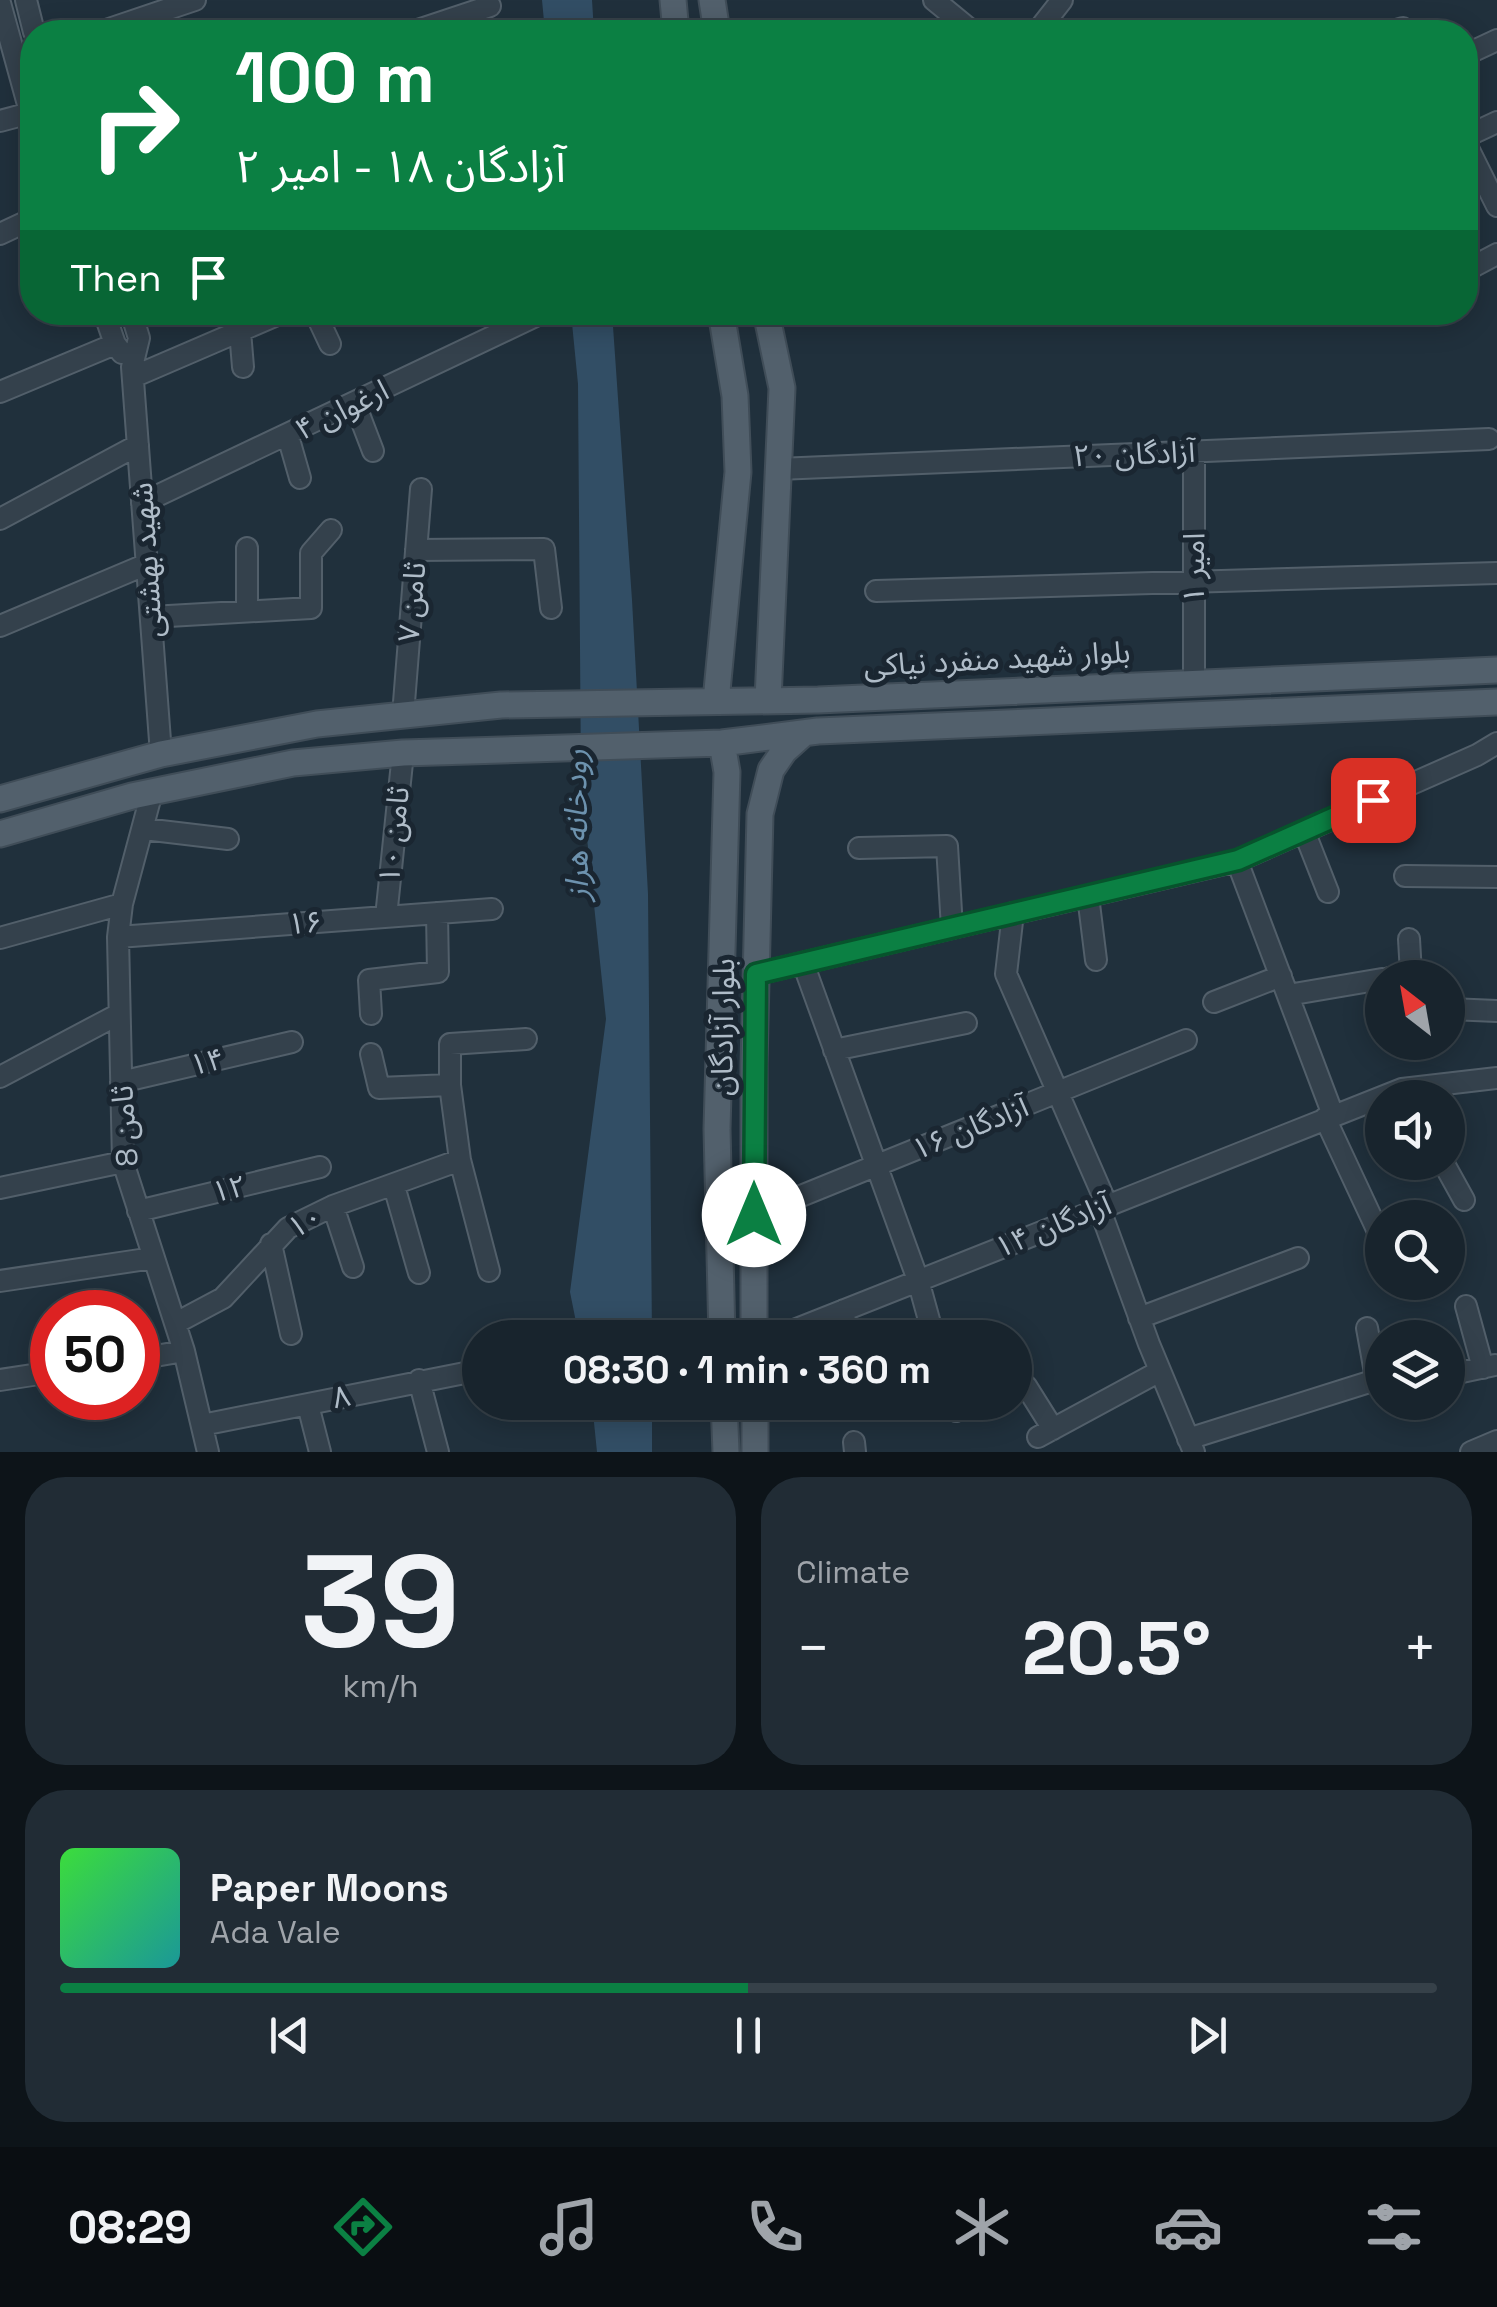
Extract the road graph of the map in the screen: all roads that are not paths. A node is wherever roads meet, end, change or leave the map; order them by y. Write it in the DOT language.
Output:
graph roads {
  1 [pos="195,0"];
  2 [pos="934,0"];
  3 [pos="1062,0"];
  4 [pos="0,3"];
  5 [pos="490,6"];
  6 [pos="136,20"];
  7 [pos="448,20"];
  8 [pos="958,20"];
  9 [pos="1046,20"];
  10 [pos="6,45"];
  11 [pos="20,85"];
  12 [pos="1478,180"];
  13 [pos="1497,206"];
  14 [pos="108,325"];
  15 [pos="135,325"];
  16 [pos="230,325"];
  17 [pos="236,325"];
  18 [pos="321,325"];
  19 [pos="517,325"];
  20 [pos="723,325"];
  21 [pos="769,325"];
  22 [pos="115,344"];
  23 [pos="330,344"];
  24 [pos="243,366"];
  25 [pos="133,372"];
  26 [pos="0,392"];
  27 [pos="355,404"];
  28 [pos="288,436"];
  29 [pos="1489,439"];
  30 [pos="138,444"];
  31 [pos="373,451"];
  32 [pos="1194,452"];
  33 [pos="778,470"];
  34 [pos="738,472"];
  35 [pos="300,478"];
  36 [pos="421,489"];
  37 [pos="142,502"];
  38 [pos="0,519"];
  39 [pos="331,530"];
  40 [pos="247,548"];
  41 [pos="416,550"];
  42 [pos="147,564"];
  43 [pos="1497,572"];
  44 [pos="1194,582"];
  45 [pos="876,591"];
  46 [pos="551,608"];
  47 [pos="247,612"];
  48 [pos="151,617"];
  49 [pos="0,626"];
  50 [pos="1497,670"];
  51 [pos="1194,684"];
  52 [pos="1066,689"];
  53 [pos="1012,692"];
  54 [pos="716,700"];
  55 [pos="768,700"];
  56 [pos="1497,702"];
  57 [pos="403,715"];
  58 [pos="373,718"];
  59 [pos="1068,720"];
  60 [pos="1010,723"];
  61 [pos="804,733"];
  62 [pos="1497,742"];
  63 [pos="722,743"];
  64 [pos="403,752"];
  65 [pos="161,754"];
  66 [pos="370,755"];
  67 [pos="152,792"];
  68 [pos="0,799"];
  69 [pos="144,829"];
  70 [pos="1304,831"];
  71 [pos="0,834"];
  72 [pos="228,839"];
  73 [pos="859,848"];
  74 [pos="1238,860"];
  75 [pos="1405,876"];
  76 [pos="1497,877"];
  77 [pos="1328,892"];
  78 [pos="1088,896"];
  79 [pos="122,904"];
  80 [pos="492,910"];
  81 [pos="436,913"];
  82 [pos="1013,913"];
  83 [pos="386,917"];
  84 [pos="952,928"];
  85 [pos="118,937"];
  86 [pos="0,938"];
  87 [pos="1410,939"];
  88 [pos="1096,960"];
  89 [pos="1411,960"];
  90 [pos="803,963"];
  91 [pos="756,974"];
  92 [pos="1365,980"];
  93 [pos="1284,986"];
  94 [pos="1214,1002"];
  95 [pos="1465,1010"];
  96 [pos="1497,1011"];
  97 [pos="119,1014"];
  98 [pos="371,1014"];
  99 [pos="966,1023"];
  100 [pos="526,1039"];
  101 [pos="1186,1040"];
  102 [pos="292,1042"];
  103 [pos="834,1050"];
  104 [pos="372,1054"];
  105 [pos="0,1077"];
  106 [pos="1497,1078"];
  107 [pos="754,1080"];
  108 [pos="121,1082"];
  109 [pos="718,1083"];
  110 [pos="1465,1083"];
  111 [pos="450,1084"];
  112 [pos="1058,1093"];
  113 [pos="1365,1105"];
  114 [pos="1329,1116"];
  115 [pos="460,1160"];
  116 [pos="123,1162"];
  117 [pos="876,1166"];
  118 [pos="320,1167"];
  119 [pos="1453,1180"];
  120 [pos="394,1186"];
  121 [pos="0,1188"];
  122 [pos="1464,1200"];
  123 [pos="1365,1202"];
  124 [pos="332,1206"];
  125 [pos="1103,1206"];
  126 [pos="138,1211"];
  127 [pos="754,1215"];
  128 [pos="270,1244"];
  129 [pos="153,1258"];
  130 [pos="1298,1258"];
  131 [pos="353,1267"];
  132 [pos="489,1271"];
  133 [pos="418,1273"];
  134 [pos="918,1280"];
  135 [pos="0,1281"];
  136 [pos="1466,1306"];
  137 [pos="844,1310"];
  138 [pos="1139,1318"];
  139 [pos="722,1320"];
  140 [pos="754,1320"];
  141 [pos="819,1320"];
  142 [pos="845,1320"];
  143 [pos="929,1320"];
  144 [pos="176,1323"];
  145 [pos="291,1334"];
  146 [pos="184,1351"];
  147 [pos="160,1355"];
  148 [pos="1490,1366"];
  149 [pos="1160,1371"];
  150 [pos="1465,1371"];
  151 [pos="462,1373"];
  152 [pos="30,1375"];
  153 [pos="0,1380"];
  154 [pos="419,1380"];
  155 [pos="1365,1383"];
  156 [pos="1032,1400"];
  157 [pos="308,1405"];
  158 [pos="725,1420"];
  159 [pos="755,1420"];
  160 [pos="202,1425"];
  161 [pos="1497,1441"];
  162 [pos="1191,1446"];
  163 [pos="208,1452"];
  164 [pos="320,1452"];
  165 [pos="438,1452"];
  166 [pos="726,1452"];
  167 [pos="756,1452"];
  168 [pos="1471,1452"];
  1 -- 6 [label="street"];
  2 -- 8 [label="street"];
  3 -- 9 [label="street"];
  4 -- 10 [label="street"];
  5 -- 7 [label="street"];
  10 -- 11 [label="street"];
  12 -- 13 [label="street"];
  14 -- 22 [label="street"];
  15 -- 25 [label="street, شهید بهشتی"];
  16 -- 25 [label="street"];
  17 -- 24 [label="street"];
  18 -- 23 [label="street"];
  19 -- 27 [label="street, ارغوان ۴"];
  20 -- 34 [label="main road"];
  21 -- 33 [label="main road"];
  22 -- 25 [label="street"];
  22 -- 26 [label="street"];
  25 -- 30 [label="street, شهید بهشتی"];
  27 -- 28 [label="street, ارغوان ۴"];
  27 -- 31 [label="street"];
  28 -- 35 [label="street"];
  28 -- 37 [label="street, ارغوان ۴"];
  29 -- 32 [label="street, آزادگان ۲۰"];
  30 -- 37 [label="street, شهید بهشتی"];
  30 -- 38 [label="street"];
  32 -- 33 [label="street, آزادگان ۲۰"];
  32 -- 44 [label="street, امیر ۱"];
  33 -- 34 [label="main road"];
  33 -- 55 [label="main road"];
  34 -- 54 [label="main road"];
  36 -- 41 [label="street, ثامن ۷"];
  37 -- 42 [label="street, شهید بهشتی"];
  39 -- 47 [label="street"];
  40 -- 47 [label="street"];
  41 -- 46 [label="street"];
  41 -- 57 [label="street, ثامن ۷"];
  42 -- 48 [label="street, شهید بهشتی"];
  42 -- 49 [label="street"];
  43 -- 44 [label="street"];
  44 -- 45 [label="street"];
  44 -- 51 [label="street, امیر ۱"];
  47 -- 48 [label="street"];
  48 -- 65 [label="street, شهید بهشتی"];
  50 -- 51 [label="main road, بلوار شهید منفرد نیاکی"];
  51 -- 52 [label="main road, بلوار شهید منفرد نیاکی"];
  52 -- 53 [label="main road, بلوار شهید منفرد نیاکی"];
  52 -- 59 [label="main road"];
  53 -- 55 [label="main road, بلوار شهید منفرد نیاکی"];
  53 -- 60 [label="main road"];
  54 -- 55 [label="main road, بلوار شهید منفرد نیاکی"];
  54 -- 57 [label="main road, بلوار شهید منفرد نیاکی"];
  56 -- 59 [label="main road"];
  57 -- 58 [label="main road, بلوار شهید منفرد نیاکی"];
  57 -- 64 [label="main road"];
  58 -- 65 [label="main road, بلوار شهید منفرد نیاکی"];
  58 -- 66 [label="main road"];
  59 -- 60 [label="main road"];
  60 -- 61 [label="main road"];
  61 -- 63 [label="main road"];
  61 -- 91 [label="main road, بلوار آزادگان"];
  62 -- 70 [label="street"];
  63 -- 64 [label="main road"];
  63 -- 109 [label="main road, بلوار آزادگان"];
  64 -- 66 [label="main road"];
  64 -- 83 [label="street, ثامن ۱۰"];
  65 -- 68 [label="main road, بلوار شهید منفرد نیاکی"];
  66 -- 67 [label="main road"];
  67 -- 69 [label="street, ثامن 8"];
  67 -- 71 [label="main road"];
  69 -- 72 [label="street"];
  69 -- 79 [label="street, ثامن 8"];
  70 -- 74 [label="street"];
  70 -- 77 [label="street"];
  73 -- 84 [label="street"];
  74 -- 78 [label="street"];
  74 -- 93 [label="street"];
  75 -- 76 [label="street"];
  78 -- 82 [label="street"];
  78 -- 88 [label="street"];
  79 -- 85 [label="street, ثامن 8"];
  79 -- 86 [label="street"];
  80 -- 81 [label="street, ۱۶"];
  81 -- 83 [label="street, ۱۶"];
  81 -- 98 [label="street"];
  82 -- 84 [label="street"];
  82 -- 112 [label="street"];
  83 -- 85 [label="street, ۱۶"];
  84 -- 90 [label="street"];
  85 -- 97 [label="street, ثامن 8"];
  87 -- 89 [label="street"];
  90 -- 91 [label="street"];
  90 -- 103 [label="street"];
  91 -- 107 [label="main road, بلوار آزادگان"];
  92 -- 93 [label="street"];
  93 -- 94 [label="street"];
  93 -- 114 [label="street"];
  95 -- 96 [label="street"];
  97 -- 105 [label="street"];
  97 -- 108 [label="street, ثامن 8"];
  99 -- 103 [label="street"];
  100 -- 111 [label="street"];
  101 -- 112 [label="street, آزادگان ۱۶"];
  102 -- 108 [label="street, ۱۴"];
  103 -- 117 [label="street"];
  104 -- 111 [label="street"];
  106 -- 110 [label="street, آزادگان ۱۴"];
  107 -- 109 [label="main road"];
  107 -- 127 [label="main road, بلوار آزادگان"];
  108 -- 116 [label="street, ثامن 8"];
  109 -- 139 [label="main road, بلوار آزادگان"];
  111 -- 115 [label="street"];
  112 -- 117 [label="street, آزادگان ۱۶"];
  112 -- 125 [label="street"];
  113 -- 114 [label="street, آزادگان ۱۴"];
  114 -- 123 [label="street"];
  114 -- 125 [label="street, آزادگان ۱۴"];
  115 -- 120 [label="street, ۱۰"];
  115 -- 132 [label="street"];
  116 -- 121 [label="street"];
  116 -- 126 [label="street, ثامن 8"];
  117 -- 127 [label="street, آزادگان ۱۶"];
  117 -- 134 [label="street"];
  118 -- 126 [label="street, ۱۲"];
  119 -- 122 [label="street"];
  120 -- 124 [label="street, ۱۰"];
  120 -- 133 [label="street"];
  124 -- 128 [label="street, ۱۰"];
  124 -- 131 [label="street"];
  125 -- 134 [label="street, آزادگان ۱۴"];
  125 -- 138 [label="street"];
  126 -- 129 [label="street, ثامن 8"];
  127 -- 140 [label="main road, بلوار آزادگان"];
  128 -- 144 [label="street, ۱۰"];
  128 -- 145 [label="street"];
  129 -- 135 [label="street"];
  129 -- 144 [label="street, ثامن 8"];
  130 -- 138 [label="street"];
  134 -- 137 [label="street, آزادگان ۱۴"];
  134 -- 143 [label="street"];
  136 -- 148 [label="street"];
  137 -- 141 [label="street, آزادگان ۱۴"];
  137 -- 142 [label="street"];
  138 -- 149 [label="street"];
  144 -- 146 [label="street, ثامن 8"];
  146 -- 147 [label="street"];
  146 -- 160 [label="street, ثامن 8"];
  148 -- 150 [label="street"];
  149 -- 156 [label="street"];
  149 -- 162 [label="street"];
  151 -- 154 [label="street, ۸"];
  152 -- 153 [label="street"];
  154 -- 157 [label="street, ۸"];
  154 -- 165 [label="street"];
  155 -- 162 [label="street"];
  157 -- 160 [label="street, ۸"];
  157 -- 164 [label="street"];
  158 -- 166 [label="main road"];
  159 -- 167 [label="main road"];
  160 -- 163 [label="street, ثامن 8"];
  161 -- 168 [label="street"];
}
